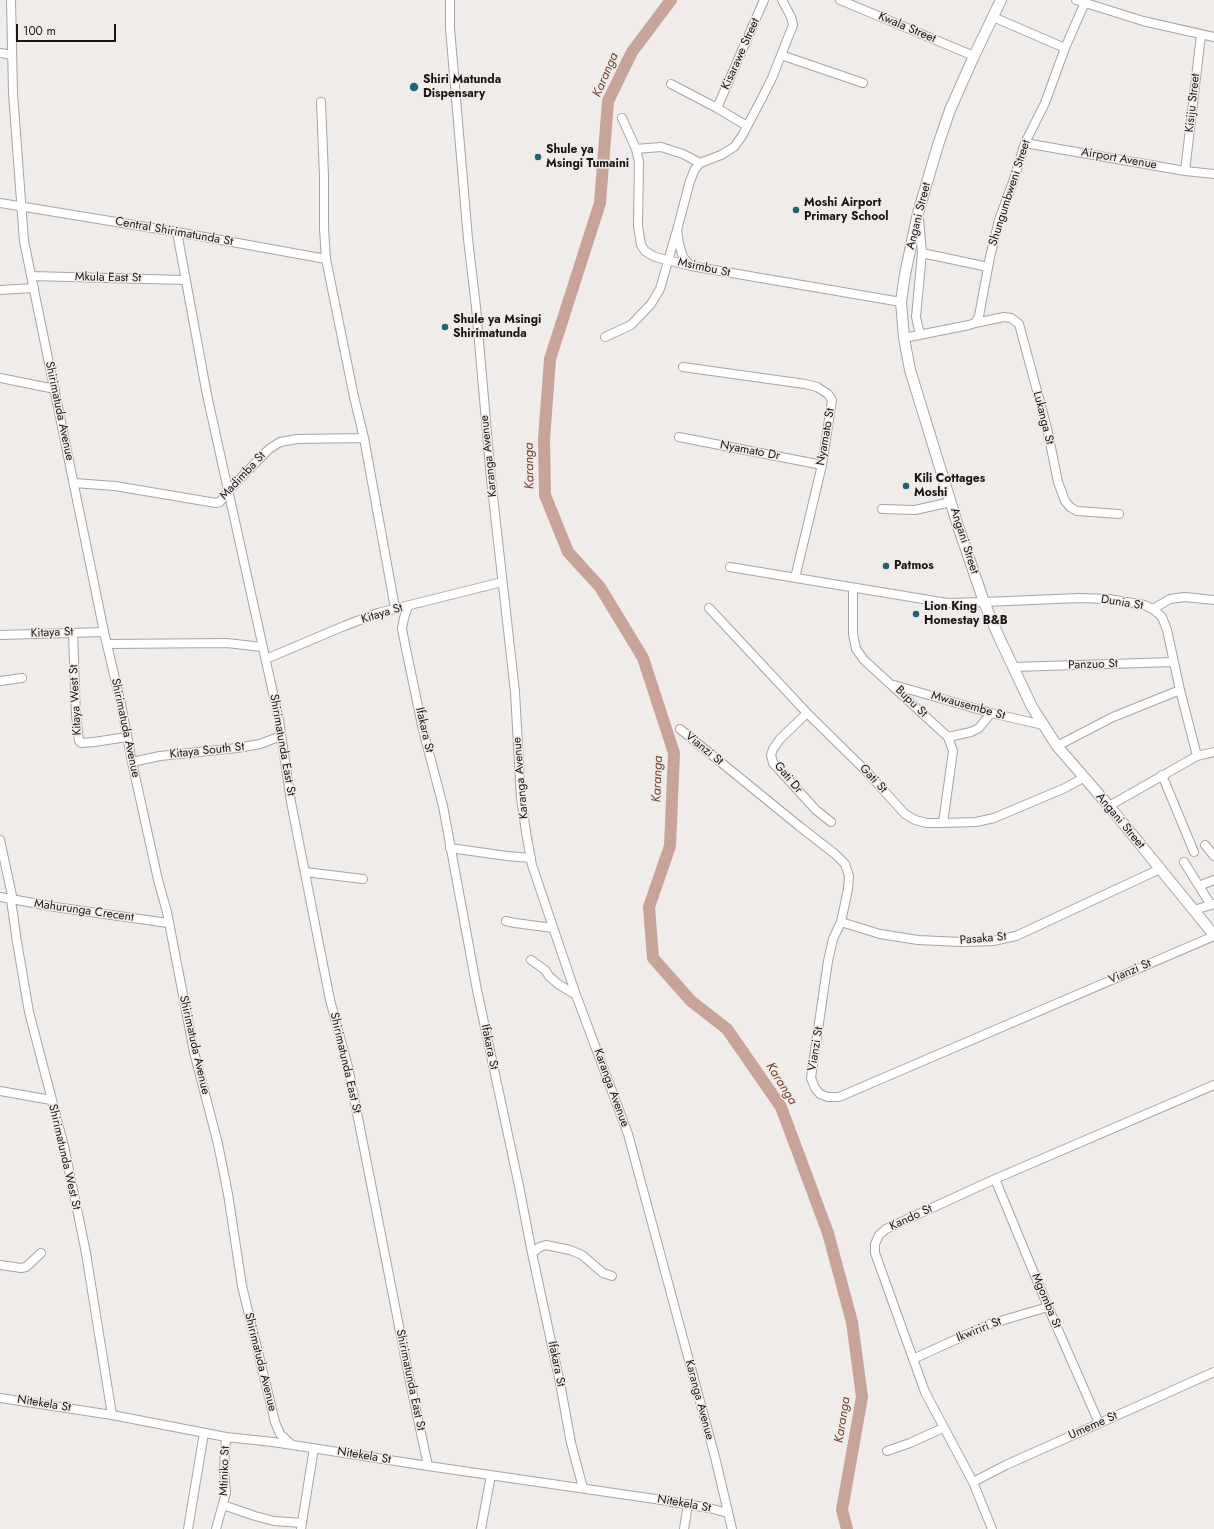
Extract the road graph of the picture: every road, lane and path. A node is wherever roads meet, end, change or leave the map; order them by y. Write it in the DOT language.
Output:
graph roads {
  1 [pos="11,0"];
  2 [pos="450,0"];
  3 [pos="764,0"];
  4 [pos="782,0"];
  5 [pos="840,0"];
  6 [pos="1001,0"];
  7 [pos="1076,0"];
  8 [pos="1086,2"];
  9 [pos="993,17"];
  10 [pos="1201,35"];
  11 [pos="1214,37"];
  12 [pos="1065,48"];
  13 [pos="0,53"];
  14 [pos="12,55"];
  15 [pos="781,55"];
  16 [pos="974,56"];
  17 [pos="863,83"];
  18 [pos="671,84"];
  19 [pos="321,102"];
  20 [pos="718,108"];
  21 [pos="622,118"];
  22 [pos="747,126"];
  23 [pos="1025,143"];
  24 [pos="636,148"];
  25 [pos="700,163"];
  26 [pos="1185,171"];
  27 [pos="1214,174"];
  28 [pos="0,203"];
  29 [pos="21,207"];
  30 [pos="918,213"];
  31 [pos="677,230"];
  32 [pos="177,232"];
  33 [pos="922,253"];
  34 [pos="326,259"];
  35 [pos="667,260"];
  36 [pos="690,266"];
  37 [pos="988,267"];
  38 [pos="31,276"];
  39 [pos="185,280"];
  40 [pos="34,288"];
  41 [pos="0,290"];
  42 [pos="901,302"];
  43 [pos="975,322"];
  44 [pos="920,335"];
  45 [pos="605,337"];
  46 [pos="904,338"];
  47 [pos="683,368"];
  48 [pos="0,378"];
  49 [pos="55,389"];
  50 [pos="679,437"];
  51 [pos="364,438"];
  52 [pos="822,464"];
  53 [pos="74,483"];
  54 [pos="228,491"];
  55 [pos="951,502"];
  56 [pos="882,509"];
  57 [pos="1119,514"];
  58 [pos="730,567"];
  59 [pos="795,578"];
  60 [pos="502,582"];
  61 [pos="853,588"];
  62 [pos="1214,600"];
  63 [pos="984,602"];
  64 [pos="408,606"];
  65 [pos="395,608"];
  66 [pos="709,608"];
  67 [pos="1153,609"];
  68 [pos="104,632"];
  69 [pos="73,633"];
  70 [pos="0,635"];
  71 [pos="107,644"];
  72 [pos="262,647"];
  73 [pos="266,659"];
  74 [pos="1174,662"];
  75 [pos="1013,667"];
  76 [pos="22,678"];
  77 [pos="0,681"];
  78 [pos="893,685"];
  79 [pos="1180,690"];
  80 [pos="807,713"];
  81 [pos="991,713"];
  82 [pos="1043,725"];
  83 [pos="680,729"];
  84 [pos="281,736"];
  85 [pos="948,736"];
  86 [pos="127,737"];
  87 [pos="1057,746"];
  88 [pos="1214,752"];
  89 [pos="1196,756"];
  90 [pos="132,762"];
  91 [pos="1162,775"];
  92 [pos="1083,778"];
  93 [pos="1109,806"];
  94 [pos="831,822"];
  95 [pos="943,823"];
  96 [pos="0,840"];
  97 [pos="1205,845"];
  98 [pos="450,848"];
  99 [pos="1194,852"];
  100 [pos="1214,856"];
  101 [pos="531,858"];
  102 [pos="1184,862"];
  103 [pos="1160,869"];
  104 [pos="305,872"];
  105 [pos="363,879"];
  106 [pos="1214,880"];
  107 [pos="1199,886"];
  108 [pos="0,898"];
  109 [pos="12,900"];
  110 [pos="1212,904"];
  111 [pos="1194,910"];
  112 [pos="506,921"];
  113 [pos="841,922"];
  114 [pos="168,923"];
  115 [pos="1210,925"];
  116 [pos="553,928"];
  117 [pos="1214,936"];
  118 [pos="531,960"];
  119 [pos="576,995"];
  120 [pos="1214,1085"];
  121 [pos="0,1091"];
  122 [pos="51,1100"];
  123 [pos="995,1179"];
  124 [pos="41,1253"];
  125 [pos="532,1253"];
  126 [pos="0,1265"];
  127 [pos="612,1276"];
  128 [pos="1048,1307"];
  129 [pos="913,1359"];
  130 [pos="1214,1372"];
  131 [pos="0,1398"];
  132 [pos="112,1415"];
  133 [pos="1098,1423"];
  134 [pos="943,1428"];
  135 [pos="204,1432"];
  136 [pos="226,1437"];
  137 [pos="292,1445"];
  138 [pos="314,1448"];
  139 [pos="887,1451"];
  140 [pos="428,1466"];
  141 [pos="491,1475"];
  142 [pos="972,1482"];
  143 [pos="582,1488"];
  144 [pos="688,1504"];
  145 [pos="223,1505"];
  146 [pos="728,1513"];
  147 [pos="301,1526"];
  148 [pos="188,1529"];
  149 [pos="216,1529"];
  150 [pos="481,1529"];
  151 [pos="684,1529"];
  152 [pos="732,1529"];
  153 [pos="992,1529"];
  1 -- 14 [label="street, Shirimatuda Avenue"];
  2 -- 60 [label="street, Karanga Avenue"];
  3 -- 20 [label="street, Kisarawe Street"];
  4 -- 15 [label="street"];
  5 -- 16 [label="street, Kwala Street"];
  6 -- 9 [label="street, Angani Street"];
  7 -- 8 [label="street"];
  8 -- 10 [label="street"];
  8 -- 12 [label="street, Shungumbweni Street"];
  9 -- 12 [label="street"];
  9 -- 16 [label="street, Angani Street"];
  10 -- 11 [label="street"];
  10 -- 26 [label="street, Kisiju Street"];
  12 -- 23 [label="street, Shungumbweni Street"];
  13 -- 14 [label="street"];
  14 -- 29 [label="street, Shirimatuda Avenue"];
  15 -- 17 [label="street"];
  15 -- 22 [label="street"];
  16 -- 30 [label="street, Angani Street"];
  18 -- 20 [label="street"];
  19 -- 34 [label="street"];
  20 -- 22 [label="street"];
  21 -- 24 [label="street, Msimbu St"];
  22 -- 25 [label="street"];
  23 -- 26 [label="street, Airport Avenue"];
  23 -- 37 [label="street, Shungumbweni Street"];
  24 -- 25 [label="street"];
  24 -- 35 [label="street, Msimbu St"];
  25 -- 31 [label="street"];
  26 -- 27 [label="street, Airport Avenue"];
  28 -- 29 [label="street, Central Shirimatunda St"];
  29 -- 32 [label="street, Central Shirimatunda St"];
  29 -- 38 [label="street, Shirimatuda Avenue"];
  30 -- 33 [label="street"];
  30 -- 42 [label="street, Angani Street"];
  31 -- 35 [label="street"];
  31 -- 36 [label="street"];
  32 -- 34 [label="street, Central Shirimatunda St"];
  32 -- 39 [label="street, Shirimatunda East St"];
  33 -- 37 [label="street"];
  33 -- 44 [label="street"];
  34 -- 51 [label="street"];
  35 -- 36 [label="street, Msimbu St"];
  35 -- 45 [label="street"];
  36 -- 42 [label="street, Msimbu St"];
  37 -- 43 [label="street, Shungumbweni Street"];
  38 -- 39 [label="street, Mkula East St"];
  38 -- 40 [label="street, Shirimatuda Avenue"];
  39 -- 54 [label="street, Shirimatunda East St"];
  40 -- 41 [label="street"];
  40 -- 49 [label="street, Shirimatuda Avenue"];
  42 -- 46 [label="street, Angani Street"];
  43 -- 44 [label="street"];
  43 -- 57 [label="street, Lukanga St"];
  44 -- 46 [label="street"];
  46 -- 55 [label="street, Angani Street"];
  47 -- 52 [label="street, Nyamato St"];
  48 -- 49 [label="street"];
  49 -- 53 [label="street, Shirimatuda Avenue"];
  50 -- 52 [label="street, Nyamato Dr"];
  51 -- 54 [label="street, Madimba St"];
  51 -- 65 [label="street"];
  52 -- 59 [label="street, Nyamato St"];
  53 -- 54 [label="street, Madimba St"];
  53 -- 68 [label="street, Shirimatuda Avenue"];
  54 -- 72 [label="street, Shirimatunda East St"];
  55 -- 56 [label="street"];
  55 -- 63 [label="street, Angani Street"];
  58 -- 59 [label="street"];
  59 -- 61 [label="street"];
  60 -- 64 [label="street, Kitaya St"];
  60 -- 101 [label="street, Karanga Avenue"];
  61 -- 63 [label="street"];
  61 -- 78 [label="street, Bupu St"];
  62 -- 67 [label="street"];
  63 -- 67 [label="street, Dunia St"];
  63 -- 75 [label="street, Angani Street"];
  64 -- 65 [label="street, Kitaya St"];
  64 -- 98 [label="street, Ifakara St"];
  65 -- 73 [label="street, Kitaya St"];
  66 -- 80 [label="street, Gati St"];
  67 -- 74 [label="street, Dunia St"];
  68 -- 69 [label="street, Kitaya St"];
  68 -- 71 [label="street, Shirimatuda Avenue"];
  69 -- 70 [label="street, Kitaya St"];
  69 -- 86 [label="street, Kitaya West St"];
  71 -- 72 [label="street"];
  71 -- 86 [label="street, Shirimatuda Avenue"];
  72 -- 73 [label="street, Shirimatunda East St"];
  73 -- 84 [label="street, Shirimatunda East St"];
  74 -- 75 [label="street, Panzuo St"];
  74 -- 79 [label="street, Dunia St"];
  75 -- 82 [label="street, Angani Street"];
  76 -- 77 [label="street"];
  78 -- 81 [label="street, Mwausembe St"];
  78 -- 85 [label="street, Bupu St"];
  79 -- 87 [label="street"];
  79 -- 89 [label="street, Dunia St"];
  80 -- 94 [label="street, Gati Dr"];
  80 -- 95 [label="street, Gati St"];
  81 -- 82 [label="street, Mwausembe St"];
  81 -- 85 [label="street"];
  82 -- 87 [label="street, Angani Street"];
  83 -- 113 [label="street, Vianzi St"];
  84 -- 90 [label="street, Kitaya South St"];
  84 -- 104 [label="street, Shirimatunda East St"];
  85 -- 95 [label="street"];
  86 -- 90 [label="street, Shirimatuda Avenue"];
  87 -- 92 [label="street, Angani Street"];
  88 -- 89 [label="street"];
  89 -- 91 [label="street"];
  90 -- 114 [label="street, Shirimatuda Avenue"];
  91 -- 93 [label="street"];
  91 -- 99 [label="street"];
  92 -- 93 [label="street, Angani Street"];
  92 -- 95 [label="street, Gati St"];
  93 -- 103 [label="street, Angani Street"];
  96 -- 109 [label="street, Shirimatunda West St"];
  97 -- 100 [label="street"];
  98 -- 101 [label="street"];
  98 -- 125 [label="street, Ifakara St"];
  101 -- 116 [label="street, Karanga Avenue"];
  102 -- 107 [label="street"];
  103 -- 111 [label="street, Angani Street"];
  103 -- 113 [label="street, Pasaka St"];
  104 -- 105 [label="street"];
  104 -- 140 [label="street, Shirimatunda East St"];
  106 -- 107 [label="street"];
  107 -- 110 [label="street"];
  108 -- 109 [label="street, Mahurunga Crecent"];
  109 -- 114 [label="street, Mahurunga Crecent"];
  109 -- 122 [label="street, Shirimatunda West St"];
  110 -- 111 [label="street"];
  111 -- 115 [label="street, Angani Street"];
  112 -- 116 [label="street"];
  113 -- 117 [label="street, Vianzi St"];
  114 -- 137 [label="street, Shirimatuda Avenue"];
  115 -- 117 [label="street, Angani Street"];
  116 -- 119 [label="street, Karanga Avenue"];
  118 -- 119 [label="street"];
  119 -- 146 [label="street, Karanga Avenue"];
  120 -- 123 [label="street, Kando St"];
  121 -- 122 [label="street"];
  122 -- 132 [label="street, Shirimatunda West St"];
  123 -- 128 [label="street, Mgomba St"];
  123 -- 129 [label="street, Kando St"];
  124 -- 126 [label="street"];
  125 -- 127 [label="street"];
  125 -- 143 [label="street, Ifakara St"];
  128 -- 129 [label="street, Ikwiriri St"];
  128 -- 133 [label="street, Mgomba St"];
  129 -- 134 [label="street, Kando St"];
  130 -- 133 [label="street, Umeme St"];
  131 -- 132 [label="street, Nitekela St"];
  132 -- 135 [label="street, Nitekela St"];
  133 -- 142 [label="street, Umeme St"];
  134 -- 139 [label="street"];
  134 -- 142 [label="street, Kando St"];
  135 -- 136 [label="street, Nitekela St"];
  135 -- 148 [label="street"];
  136 -- 137 [label="street, Nitekela St"];
  136 -- 145 [label="street, Mtiniko St"];
  137 -- 138 [label="street, Nitekela St"];
  138 -- 140 [label="street, Nitekela St"];
  138 -- 147 [label="street"];
  140 -- 141 [label="street, Nitekela St"];
  141 -- 143 [label="street, Nitekela St"];
  141 -- 150 [label="street"];
  142 -- 153 [label="street, Kando St"];
  143 -- 144 [label="street, Nitekela St"];
  144 -- 146 [label="street, Nitekela St"];
  144 -- 151 [label="street"];
  145 -- 147 [label="street"];
  145 -- 149 [label="street, Mtiniko St"];
  146 -- 152 [label="street, Karanga Avenue"];
}
